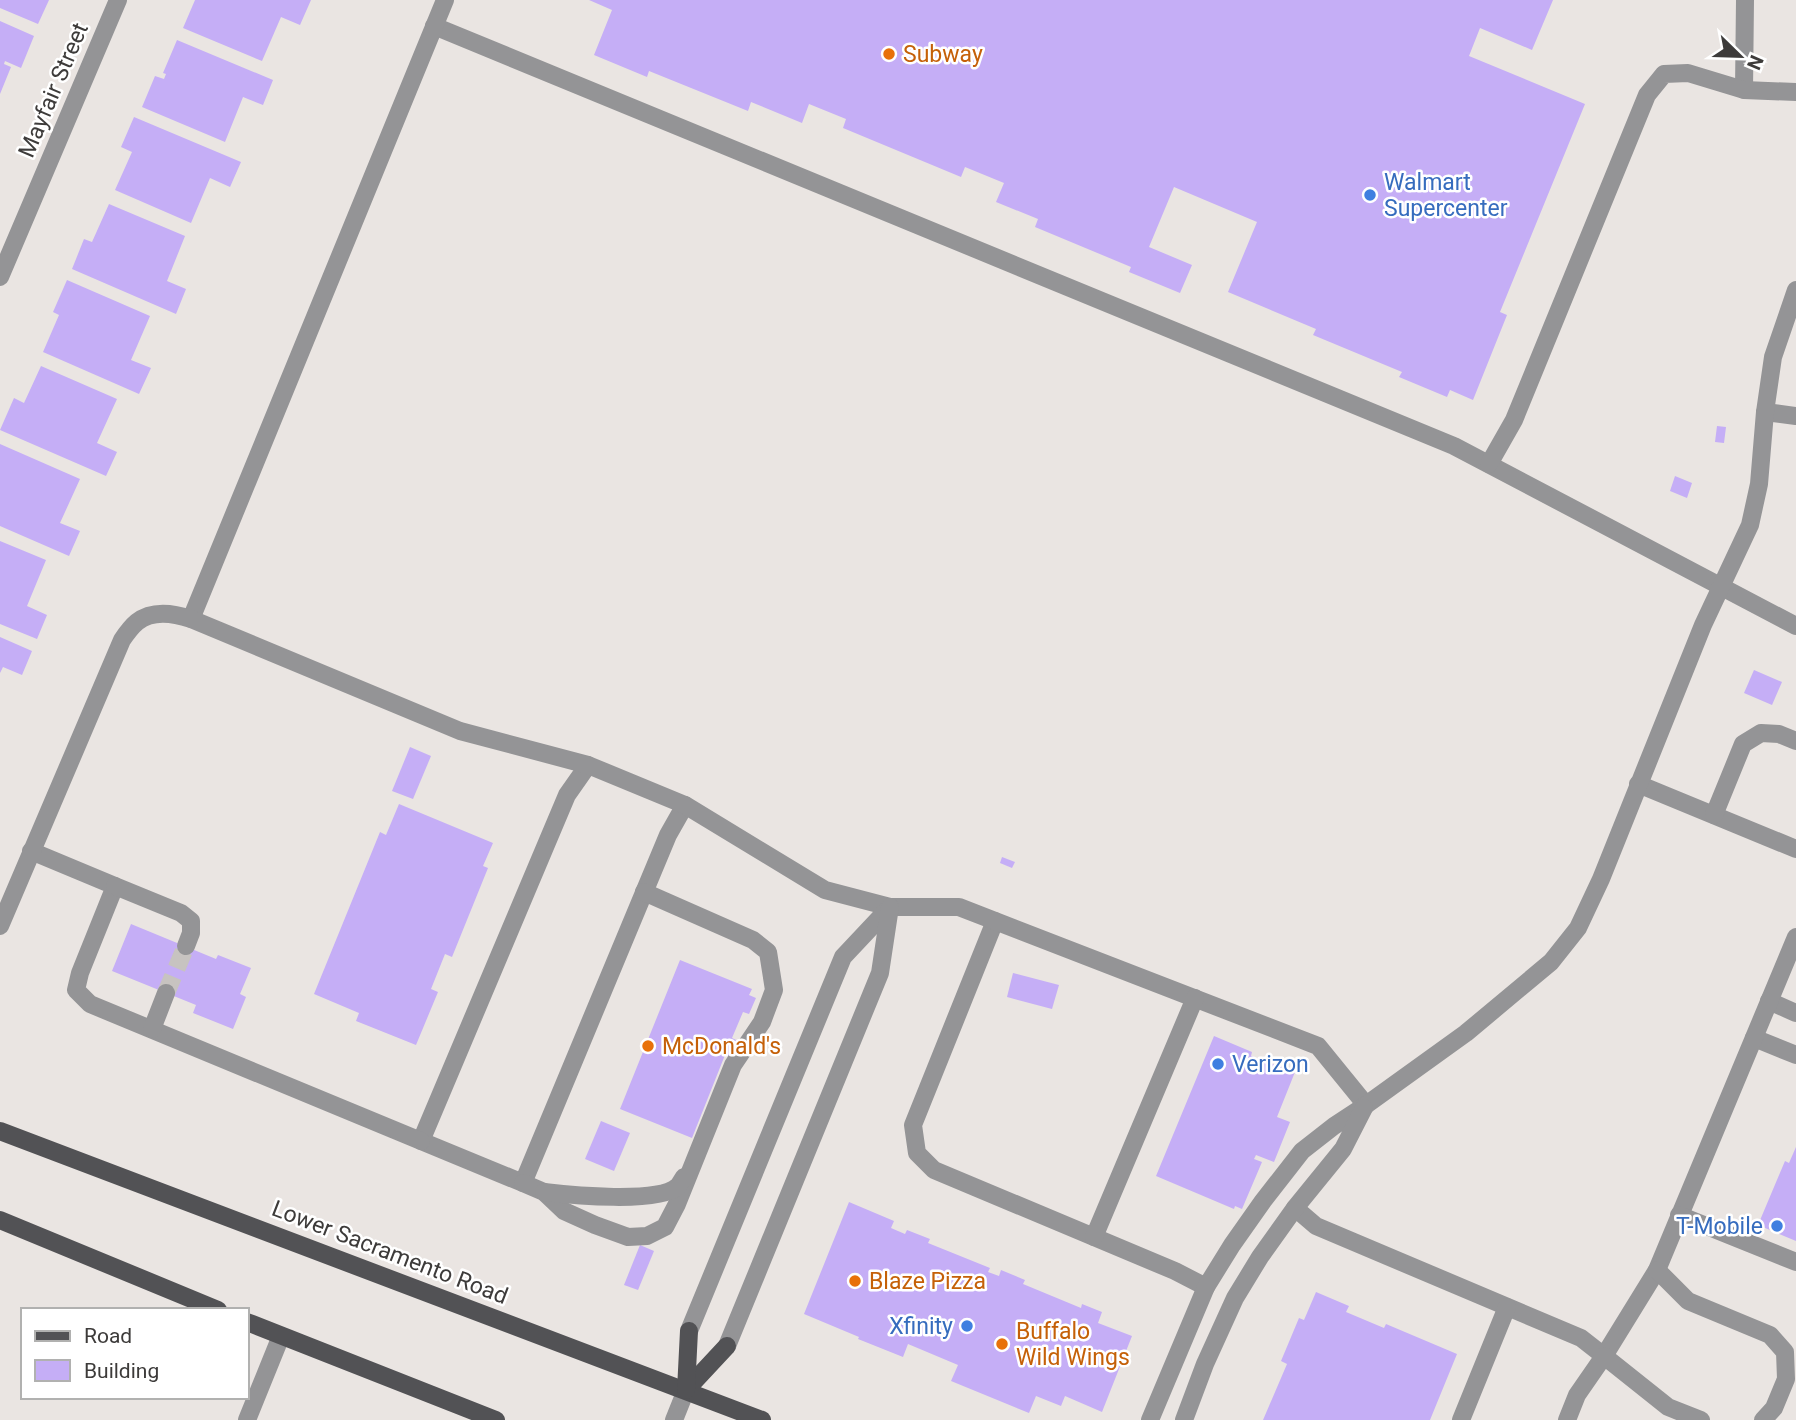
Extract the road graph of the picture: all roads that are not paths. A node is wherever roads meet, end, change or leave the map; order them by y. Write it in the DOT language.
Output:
graph roads {
  1 [pos="118,0"];
  2 [pos="445,0"];
  3 [pos="1745,0"];
  4 [pos="434,26"];
  5 [pos="1744,90"];
  6 [pos="1796,92"];
  7 [pos="0,277"];
  8 [pos="1796,290"];
  9 [pos="1765,412"];
  10 [pos="1796,416"];
  11 [pos="1489,464"];
  12 [pos="1720,586"];
  13 [pos="191,619"];
  14 [pos="1796,625"];
  15 [pos="1796,741"];
  16 [pos="588,765"];
  17 [pos="1638,783"];
  18 [pos="685,805"];
  19 [pos="1714,815"];
  20 [pos="1796,849"];
  21 [pos="31,851"];
  22 [pos="115,886"];
  23 [pos="644,891"];
  24 [pos="890,907"];
  25 [pos="995,921"];
  26 [pos="0,926"];
  27 [pos="1796,937"];
  28 [pos="186,946"];
  29 [pos="166,993"];
  30 [pos="1195,998"];
  31 [pos="1769,1002"];
  32 [pos="1796,1013"];
  33 [pos="152,1029"];
  34 [pos="1754,1038"];
  35 [pos="1796,1055"];
  36 [pos="1366,1105"];
  37 [pos="0,1131"];
  38 [pos="421,1141"];
  39 [pos="691,1167"];
  40 [pos="523,1182"];
  41 [pos="544,1192"];
  42 [pos="1295,1208"];
  43 [pos="1679,1215"];
  44 [pos="0,1220"];
  45 [pos="1094,1237"];
  46 [pos="1796,1262"];
  47 [pos="1657,1270"];
  48 [pos="1206,1287"];
  49 [pos="1507,1307"];
  50 [pos="213,1308"];
  51 [pos="248,1322"];
  52 [pos="689,1331"];
  53 [pos="281,1336"];
  54 [pos="727,1346"];
  55 [pos="1604,1356"];
  56 [pos="686,1391"];
  57 [pos="488,1418"];
  58 [pos="247,1420"];
  59 [pos="674,1420"];
  60 [pos="762,1420"];
  61 [pos="1150,1420"];
  62 [pos="1184,1420"];
  63 [pos="1461,1420"];
  64 [pos="1567,1420"];
  65 [pos="1701,1420"];
  66 [pos="1763,1420"];
  1 -- 7 [label="street, Mayfair Street"];
  2 -- 4 [label="street"];
  3 -- 5 [label="street"];
  4 -- 11 [label="street"];
  4 -- 13 [label="street"];
  5 -- 6 [label="street"];
  5 -- 11 [label="street"];
  8 -- 9 [label="street"];
  9 -- 10 [label="street"];
  9 -- 12 [label="street"];
  11 -- 12 [label="street"];
  12 -- 14 [label="street"];
  12 -- 17 [label="street"];
  13 -- 16 [label="street"];
  13 -- 21 [label="street"];
  15 -- 19 [label="street"];
  16 -- 18 [label="street"];
  16 -- 38 [label="street"];
  17 -- 19 [label="street"];
  17 -- 36 [label="street"];
  18 -- 23 [label="street"];
  18 -- 24 [label="street"];
  19 -- 20 [label="street"];
  21 -- 22 [label="street"];
  21 -- 26 [label="street"];
  22 -- 28 [label="street"];
  22 -- 33 [label="street"];
  23 -- 39 [label="street"];
  23 -- 40 [label="street"];
  24 -- 25 [label="street"];
  24 -- 52 [label="street"];
  24 -- 54 [label="street"];
  25 -- 30 [label="street"];
  25 -- 45 [label="street"];
  27 -- 31 [label="street"];
  29 -- 33 [label="street"];
  30 -- 36 [label="street"];
  30 -- 45 [label="street"];
  31 -- 32 [label="street"];
  31 -- 34 [label="street"];
  33 -- 38 [label="street"];
  34 -- 35 [label="street"];
  34 -- 43 [label="street"];
  36 -- 42 [label="street"];
  36 -- 48 [label="street"];
  37 -- 56 [label="main road, Lower Sacramento Road"];
  38 -- 40 [label="street"];
  39 -- 41 [label="street"];
  39 -- 41 [label="street"];
  40 -- 41 [label="street"];
  42 -- 49 [label="street"];
  42 -- 62 [label="street"];
  43 -- 46 [label="street"];
  43 -- 47 [label="street"];
  44 -- 50 [label="main road"];
  45 -- 48 [label="street"];
  47 -- 55 [label="street"];
  47 -- 66 [label="street"];
  48 -- 61 [label="street"];
  49 -- 55 [label="street"];
  49 -- 63 [label="street"];
  51 -- 53 [label="main road"];
  52 -- 56 [label="main road"];
  53 -- 57 [label="main road"];
  53 -- 58 [label="street"];
  54 -- 56 [label="main road"];
  55 -- 64 [label="street"];
  55 -- 65 [label="street"];
  56 -- 59 [label="street"];
  56 -- 60 [label="main road, Lower Sacramento Road"];
}
